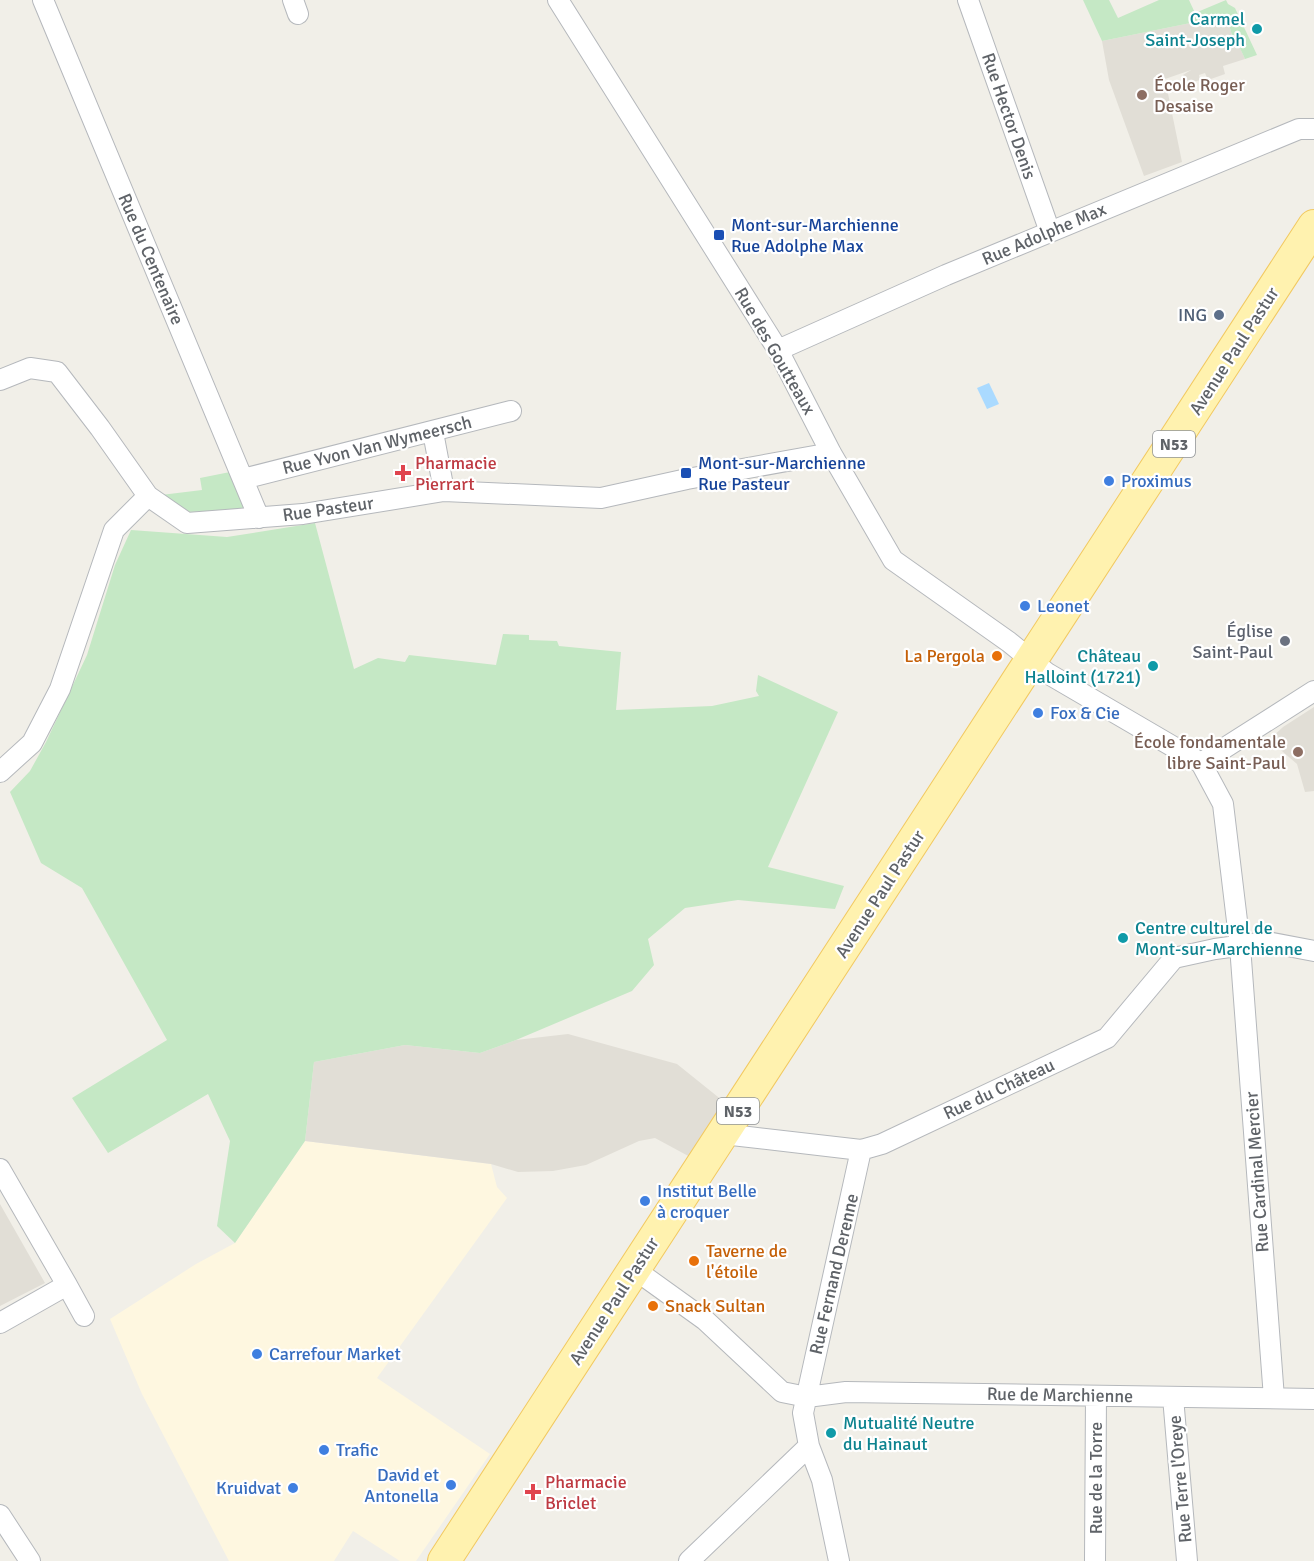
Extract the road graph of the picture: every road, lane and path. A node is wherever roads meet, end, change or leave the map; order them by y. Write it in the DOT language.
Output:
graph roads {
  1 [pos="43,0"];
  2 [pos="558,0"];
  3 [pos="969,0"];
  4 [pos="1314,129"];
  5 [pos="1314,226"];
  6 [pos="1050,232"];
  7 [pos="778,350"];
  8 [pos="0,380"];
  9 [pos="511,411"];
  10 [pos="433,432"];
  11 [pos="831,453"];
  12 [pos="243,479"];
  13 [pos="444,491"];
  14 [pos="148,496"];
  15 [pos="259,518"];
  16 [pos="1032,660"];
  17 [pos="1314,691"];
  18 [pos="1201,763"];
  19 [pos="0,772"];
  20 [pos="1240,946"];
  21 [pos="1314,951"];
  22 [pos="723,1134"];
  23 [pos="861,1150"];
  24 [pos="0,1168"];
  25 [pos="634,1269"];
  26 [pos="67,1286"];
  27 [pos="84,1316"];
  28 [pos="0,1323"];
  29 [pos="1096,1396"];
  30 [pos="807,1397"];
  31 [pos="1173,1397"];
  32 [pos="1275,1398"];
  33 [pos="1314,1399"];
  34 [pos="809,1446"];
  35 [pos="0,1515"];
  36 [pos="30,1561"];
  37 [pos="444,1561"];
  38 [pos="689,1561"];
  39 [pos="839,1561"];
  40 [pos="1095,1561"];
  41 [pos="1188,1561"];
  1 -- 12 [label="street, Rue du Centenaire"];
  2 -- 7 [label="street, Rue des Goutteaux"];
  3 -- 6 [label="street, Rue Hector Denis"];
  4 -- 6 [label="street, Rue Adolphe Max"];
  5 -- 16 [label="main road, Avenue Paul Pastur / N53"];
  6 -- 7 [label="street, Rue Adolphe Max"];
  7 -- 11 [label="street, Rue des Goutteaux"];
  8 -- 14 [label="street"];
  9 -- 10 [label="street, Rue Yvon Van Wymeersch"];
  10 -- 12 [label="street, Rue Yvon Van Wymeersch"];
  10 -- 13 [label="street"];
  11 -- 13 [label="street, Rue Pasteur"];
  11 -- 16 [label="street, Rue des Goutteaux"];
  12 -- 15 [label="street, Rue du Centenaire"];
  13 -- 15 [label="street, Rue Pasteur"];
  14 -- 15 [label="street, Rue Pasteur"];
  14 -- 19 [label="street"];
  16 -- 18 [label="street, Rue des Goutteaux"];
  16 -- 22 [label="main road, Avenue Paul Pastur / N53"];
  17 -- 18 [label="street"];
  18 -- 20 [label="street, Rue Cardinal Mercier"];
  20 -- 21 [label="street, Rue du Château"];
  20 -- 23 [label="street, Rue du Château"];
  20 -- 32 [label="street, Rue Cardinal Mercier"];
  22 -- 23 [label="street, Rue du Château"];
  22 -- 25 [label="main road, Avenue Paul Pastur / N53"];
  23 -- 30 [label="street, Rue Fernand Derenne"];
  24 -- 26 [label="street"];
  25 -- 30 [label="street"];
  25 -- 37 [label="main road, Avenue Paul Pastur / N53"];
  26 -- 27 [label="street"];
  26 -- 28 [label="street"];
  29 -- 30 [label="street, Rue de Marchienne"];
  29 -- 31 [label="street, Rue de Marchienne"];
  29 -- 40 [label="street, Rue de la Torre"];
  30 -- 34 [label="street, Rue Fernand Derenne"];
  31 -- 32 [label="street, Rue de Marchienne"];
  31 -- 41 [label="street, Rue Terre l'Oreye"];
  32 -- 33 [label="street, Rue de Marchienne"];
  34 -- 38 [label="street"];
  34 -- 39 [label="street, Rue Fernand Derenne"];
  35 -- 36 [label="street"];
}
